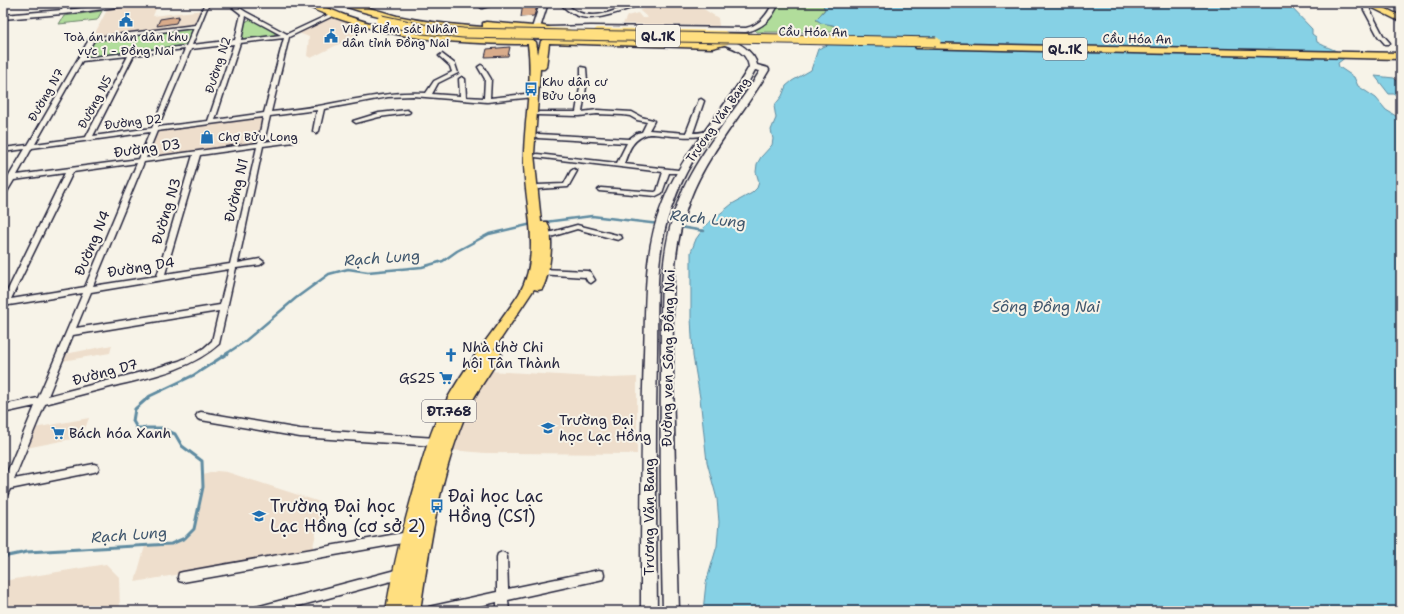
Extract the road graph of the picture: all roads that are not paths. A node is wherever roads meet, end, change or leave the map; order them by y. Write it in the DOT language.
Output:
graph roads {
  1 [pos="65,3"];
  2 [pos="132,3"];
  3 [pos="207,3"];
  4 [pos="229,3"];
  5 [pos="308,3"];
  6 [pos="324,3"];
  7 [pos="364,3"];
  8 [pos="497,3"];
  9 [pos="544,3"];
  10 [pos="562,3"];
  11 [pos="776,3"];
  12 [pos="1379,3"];
  13 [pos="637,4"];
  14 [pos="1367,4"];
  15 [pos="482,6"];
  16 [pos="343,7"];
  17 [pos="65,12"];
  18 [pos="244,13"];
  19 [pos="1401,13"];
  20 [pos="3,17"];
  21 [pos="370,19"];
  22 [pos="1401,19"];
  23 [pos="198,26"];
  24 [pos="580,29"];
  25 [pos="539,35"];
  26 [pos="598,35"];
  27 [pos="288,36"];
  28 [pos="238,41"];
  29 [pos="969,41"];
  30 [pos="727,42"];
  31 [pos="1387,43"];
  32 [pos="1246,46"];
  33 [pos="189,47"];
  34 [pos="1401,48"];
  35 [pos="1401,52"];
  36 [pos="132,54"];
  37 [pos="442,56"];
  38 [pos="1401,56"];
  39 [pos="80,60"];
  40 [pos="481,68"];
  41 [pos="583,68"];
  42 [pos="754,68"];
  43 [pos="462,79"];
  44 [pos="428,95"];
  45 [pos="534,95"];
  46 [pos="463,98"];
  47 [pos="487,100"];
  48 [pos="701,101"];
  49 [pos="321,107"];
  50 [pos="407,112"];
  51 [pos="726,113"];
  52 [pos="539,114"];
  53 [pos="579,114"];
  54 [pos="267,115"];
  55 [pos="356,121"];
  56 [pos="211,122"];
  57 [pos="155,130"];
  58 [pos="316,131"];
  59 [pos="709,132"];
  60 [pos="645,133"];
  61 [pos="689,134"];
  62 [pos="538,136"];
  63 [pos="88,139"];
  64 [pos="294,140"];
  65 [pos="630,141"];
  66 [pos="260,144"];
  67 [pos="30,146"];
  68 [pos="3,150"];
  69 [pos="197,153"];
  70 [pos="692,155"];
  71 [pos="537,156"];
  72 [pos="142,160"];
  73 [pos="620,165"];
  74 [pos="70,170"];
  75 [pos="667,170"];
  76 [pos="574,171"];
  77 [pos="12,178"];
  78 [pos="3,179"];
  79 [pos="538,187"];
  80 [pos="601,190"];
  81 [pos="3,193"];
  82 [pos="540,226"];
  83 [pos="618,238"];
  84 [pos="260,262"];
  85 [pos="232,266"];
  86 [pos="542,272"];
  87 [pos="160,277"];
  88 [pos="591,280"];
  89 [pos="89,289"];
  90 [pos="4,304"];
  91 [pos="224,307"];
  92 [pos="70,332"];
  93 [pos="210,349"];
  94 [pos="42,402"];
  95 [pos="457,405"];
  96 [pos="3,409"];
  97 [pos="201,416"];
  98 [pos="436,442"];
  99 [pos="94,468"];
  100 [pos="5,490"];
  101 [pos="408,537"];
  102 [pos="502,557"];
  103 [pos="400,574"];
  104 [pos="599,575"];
  105 [pos="183,577"];
  106 [pos="504,596"];
  107 [pos="260,611"];
  108 [pos="395,611"];
  109 [pos="411,611"];
  110 [pos="433,611"];
  111 [pos="503,611"];
  112 [pos="649,611"];
  113 [pos="671,611"];
  1 -- 17 [label="street"];
  2 -- 17 [label="main road"];
  3 -- 23 [label="street, Đường N4"];
  4 -- 18 [label="street"];
  5 -- 16 [label="main road, QL.1K"];
  6 -- 16 [label="main road, QL.1K"];
  7 -- 25 [label="main road, QL.1K"];
  8 -- 15 [label="street"];
  9 -- 25 [label="main road"];
  10 -- 13 [label="street"];
  11 -- 24 [label="street"];
  12 -- 19 [label="main road"];
  14 -- 22 [label="main road"];
  14 -- 31 [label="street"];
  16 -- 21 [label="main road, QL.1K"];
  16 -- 21 [label="main road, QL.1K"];
  16 -- 27 [label="street"];
  17 -- 20 [label="main road"];
  18 -- 27 [label="street"];
  18 -- 28 [label="street, Đường N2"];
  21 -- 25 [label="main road, QL.1K"];
  21 -- 25 [label="main road, QL.1K"];
  21 -- 29 [label="main road, Cầu Hóa An / QL.1K, bridge"];
  23 -- 33 [label="street, Đường N4"];
  23 -- 39 [label="street, Đường N7"];
  24 -- 25 [label="main road, QL.1K"];
  24 -- 26 [label="main road, QL.1K"];
  25 -- 26 [label="main road, QL.1K"];
  25 -- 30 [label="main road, QL.1K"];
  25 -- 45 [label="main road, ĐT.768"];
  25 -- 52 [label="main road, ĐT.768"];
  26 -- 29 [label="main road, Cầu Hóa An / QL.1K"];
  26 -- 30 [label="main road, QL.1K"];
  27 -- 28 [label="street"];
  27 -- 54 [label="street, Đường N1"];
  28 -- 33 [label="street"];
  28 -- 56 [label="street, Đường N2"];
  29 -- 32 [label="main road, Cầu Hóa An / QL.1K"];
  30 -- 38 [label="main road, Cầu Hóa An / QL.1K"];
  30 -- 42 [label="main road"];
  32 -- 34 [label="main road, Cầu Hóa An / QL.1K"];
  32 -- 35 [label="main road, Cầu Hóa An / QL.1K"];
  33 -- 36 [label="street"];
  33 -- 57 [label="street, Đường N4"];
  36 -- 39 [label="street"];
  36 -- 63 [label="street, Đường N5"];
  37 -- 44 [label="street"];
  39 -- 67 [label="street, Đường N7"];
  40 -- 47 [label="street"];
  41 -- 53 [label="street"];
  42 -- 59 [label="main road, Trương Văn Bang"];
  42 -- 113 [label="main road, Đường ven Sông Đồng Nai"];
  43 -- 46 [label="street"];
  44 -- 46 [label="street, Đường D2"];
  44 -- 49 [label="street, Đường D2"];
  45 -- 47 [label="street, Đường D2"];
  45 -- 82 [label="main road, ĐT.768"];
  46 -- 47 [label="street, Đường D2"];
  48 -- 61 [label="street"];
  49 -- 54 [label="street, Đường D2"];
  49 -- 58 [label="street"];
  50 -- 55 [label="street"];
  51 -- 59 [label="street"];
  52 -- 53 [label="street"];
  52 -- 62 [label="main road, ĐT.768"];
  53 -- 60 [label="street"];
  54 -- 56 [label="street, Đường D2"];
  54 -- 66 [label="street, Đường N1"];
  56 -- 57 [label="street, Đường D2"];
  57 -- 63 [label="street, Đường D2"];
  57 -- 72 [label="street, Đường N4"];
  59 -- 61 [label="street"];
  59 -- 70 [label="main road, Trương Văn Bang"];
  60 -- 61 [label="street"];
  60 -- 65 [label="street"];
  62 -- 65 [label="street"];
  62 -- 71 [label="main road, ĐT.768"];
  63 -- 67 [label="street, Đường D2"];
  64 -- 66 [label="street, Đường D3"];
  65 -- 73 [label="street"];
  66 -- 69 [label="street, Đường D3"];
  66 -- 85 [label="street, Đường N1"];
  67 -- 68 [label="street, Đường D2"];
  67 -- 77 [label="street, Đường N7"];
  69 -- 72 [label="street, Đường D3"];
  69 -- 87 [label="street, Đường N3"];
  70 -- 75 [label="street"];
  70 -- 112 [label="main road, Trương Văn Bang"];
  71 -- 73 [label="street"];
  71 -- 79 [label="main road, ĐT.768"];
  72 -- 74 [label="street, Đường D3"];
  72 -- 89 [label="street, Đường N4"];
  73 -- 75 [label="street"];
  74 -- 77 [label="street, Đường D3"];
  74 -- 90 [label="street"];
  75 -- 80 [label="street"];
  76 -- 79 [label="street"];
  77 -- 78 [label="street, Đường D3"];
  77 -- 81 [label="street, Đường N7"];
  79 -- 82 [label="main road, ĐT.768"];
  82 -- 83 [label="street"];
  82 -- 86 [label="main road, ĐT.768"];
  82 -- 95 [label="main road, ĐT.768"];
  84 -- 85 [label="street, Đường D4"];
  85 -- 87 [label="street, Đường D4"];
  85 -- 91 [label="street, Đường N1"];
  86 -- 88 [label="street"];
  86 -- 95 [label="main road, ĐT.768"];
  87 -- 89 [label="street, Đường D4"];
  89 -- 90 [label="street, Đường D4"];
  89 -- 92 [label="street, Đường N4"];
  91 -- 92 [label="street"];
  91 -- 93 [label="street, Đường N1"];
  92 -- 94 [label="street, Đường N4"];
  93 -- 94 [label="street, Đường D7"];
  94 -- 96 [label="street, Đường D7"];
  94 -- 100 [label="street, Đường N4"];
  95 -- 98 [label="main road, ĐT.768"];
  95 -- 109 [label="main road, ĐT.768"];
  97 -- 98 [label="street"];
  98 -- 101 [label="main road, ĐT.768"];
  99 -- 100 [label="street"];
  101 -- 103 [label="main road, ĐT.768"];
  101 -- 105 [label="street"];
  102 -- 106 [label="street"];
  103 -- 107 [label="street"];
  103 -- 108 [label="main road, ĐT.768"];
  104 -- 106 [label="street"];
  106 -- 110 [label="street"];
  106 -- 111 [label="street"];
}
